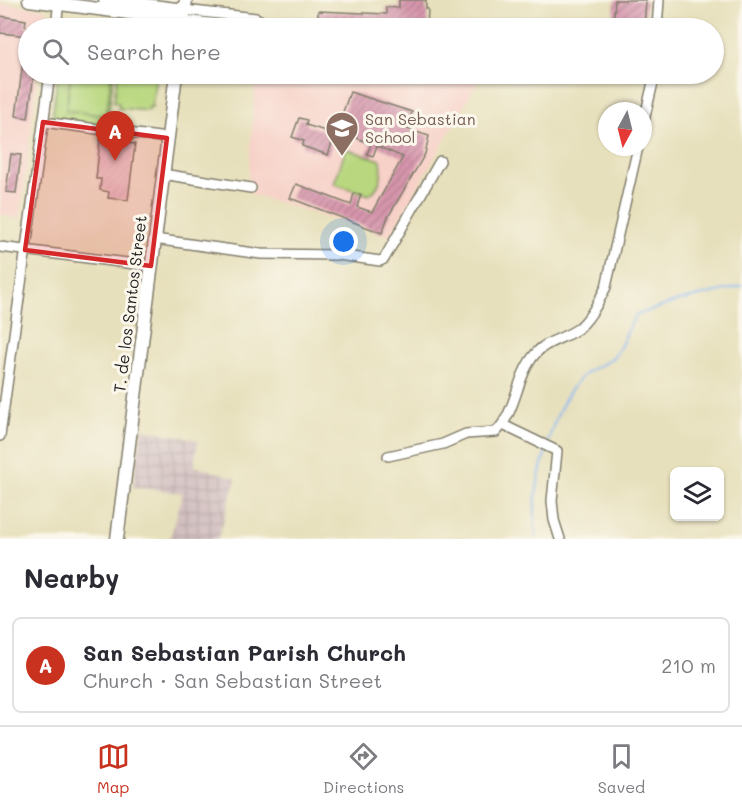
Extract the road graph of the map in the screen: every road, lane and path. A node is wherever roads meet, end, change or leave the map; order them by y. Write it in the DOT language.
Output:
graph roads {
  1 [pos="29,0"];
  2 [pos="105,0"];
  3 [pos="659,0"];
  4 [pos="59,2"];
  5 [pos="183,15"];
  6 [pos="57,18"];
  7 [pos="199,18"];
  8 [pos="256,18"];
  9 [pos="658,18"];
  10 [pos="49,84"];
  11 [pos="175,84"];
  12 [pos="653,84"];
  13 [pos="648,102"];
  14 [pos="43,122"];
  15 [pos="167,138"];
  16 [pos="636,156"];
  17 [pos="440,161"];
  18 [pos="162,174"];
  19 [pos="251,188"];
  20 [pos="154,239"];
  21 [pos="0,247"];
  22 [pos="25,250"];
  23 [pos="151,266"];
  24 [pos="503,425"];
  25 [pos="0,436"];
  26 [pos="388,456"];
  27 [pos="117,539"];
  28 [pos="560,539"];
  1 -- 4 [label="main road"];
  2 -- 5 [label="main road"];
  3 -- 9 [label="street"];
  4 -- 5 [label="main road"];
  4 -- 6 [label="street"];
  5 -- 7 [label="street"];
  5 -- 8 [label="street"];
  10 -- 14 [label="street"];
  11 -- 15 [label="main road, T. de los Santos Street"];
  12 -- 13 [label="street"];
  14 -- 15 [label="street"];
  14 -- 22 [label="street"];
  15 -- 18 [label="main road, T. de los Santos Street"];
  16 -- 24 [label="street"];
  17 -- 20 [label="street"];
  18 -- 19 [label="street"];
  18 -- 20 [label="main road, T. de los Santos Street"];
  20 -- 23 [label="main road, T. de los Santos Street"];
  21 -- 22 [label="street"];
  22 -- 23 [label="street"];
  22 -- 25 [label="street"];
  23 -- 27 [label="main road, T. de los Santos Street"];
  24 -- 26 [label="street"];
  24 -- 28 [label="street"];
}
